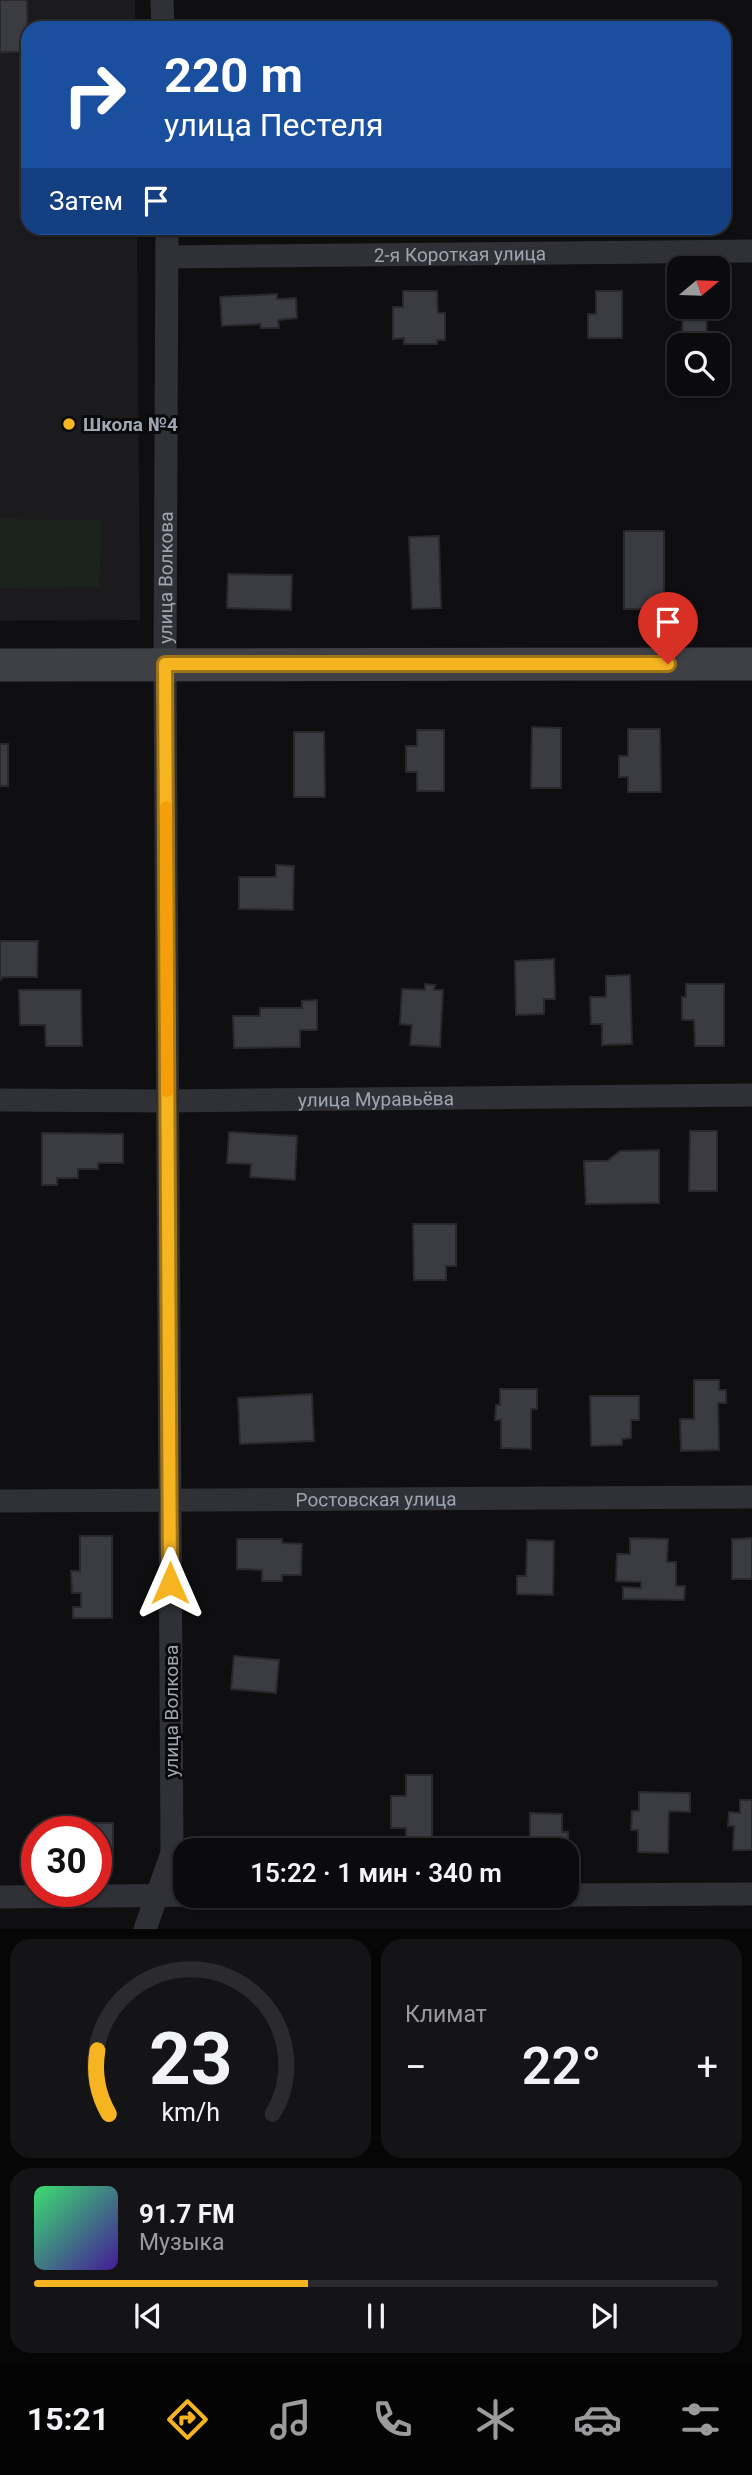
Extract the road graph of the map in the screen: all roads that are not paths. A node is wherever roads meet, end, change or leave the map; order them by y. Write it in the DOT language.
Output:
graph roads {
  1 [pos="162,0"];
  2 [pos="163,21"];
  3 [pos="167,235"];
  4 [pos="752,251"];
  5 [pos="168,257"];
  6 [pos="165,664"];
  7 [pos="752,664"];
  8 [pos="0,665"];
  9 [pos="752,1095"];
  10 [pos="0,1100"];
  11 [pos="167,1101"];
  12 [pos="752,1497"];
  13 [pos="0,1501"];
  14 [pos="169,1501"];
  15 [pos="752,1894"];
  16 [pos="157,1895"];
  17 [pos="173,1895"];
  18 [pos="579,1895"];
  19 [pos="0,1897"];
  20 [pos="145,1929"];
  1 -- 2 [label="street"];
  3 -- 5 [label="street, улица Волкова"];
  4 -- 5 [label="street, 2-я Короткая улица"];
  5 -- 6 [label="street, улица Волкова"];
  6 -- 7 [label="street"];
  6 -- 8 [label="street"];
  6 -- 11 [label="street, улица Волкова"];
  9 -- 11 [label="street, улица Муравьёва"];
  10 -- 11 [label="street, улица Муравьёва"];
  11 -- 14 [label="street, улица Волкова"];
  12 -- 14 [label="street, Ростовская улица"];
  13 -- 14 [label="street, Ростовская улица"];
  14 -- 16 [label="street, улица Волкова"];
  15 -- 18 [label="street"];
  16 -- 17 [label="street"];
  16 -- 19 [label="street"];
  16 -- 20 [label="street, улица Волкова"];
}
